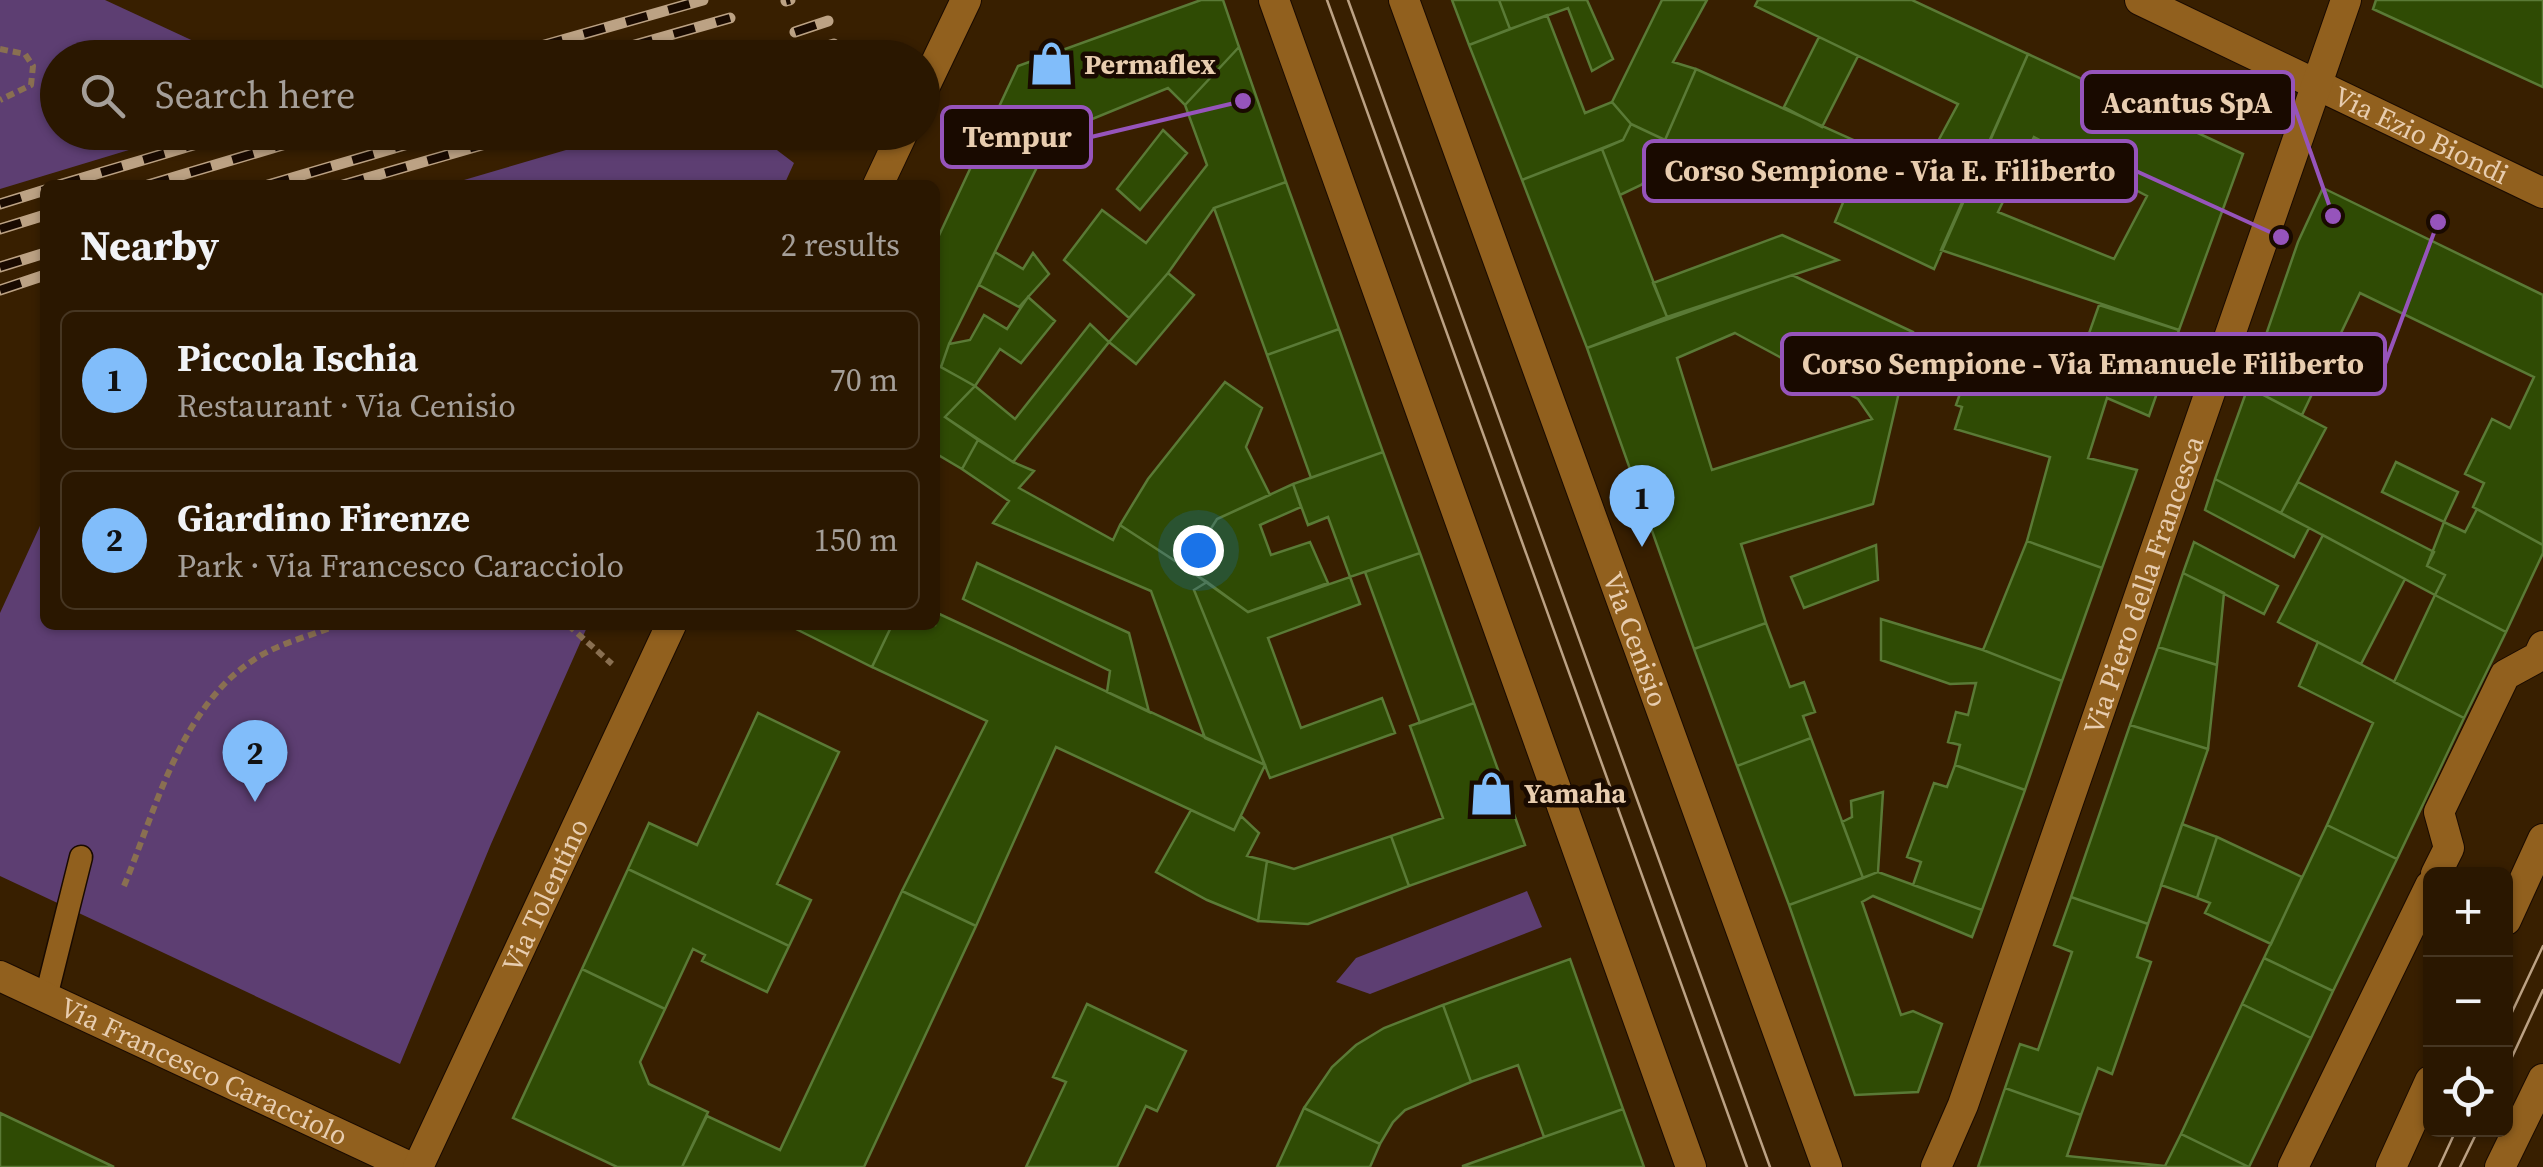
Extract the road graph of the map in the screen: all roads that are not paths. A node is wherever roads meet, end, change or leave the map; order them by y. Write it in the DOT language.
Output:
graph roads {
  1 [pos="966,0"];
  2 [pos="1274,0"];
  3 [pos="1404,0"];
  4 [pos="2140,0"];
  5 [pos="2346,0"];
  6 [pos="940,54"];
  7 [pos="2316,84"];
  8 [pos="895,150"];
  9 [pos="880,180"];
  10 [pos="2543,192"];
  11 [pos="669,630"];
  12 [pos="2543,646"];
  13 [pos="2543,839"];
  14 [pos="81,857"];
  15 [pos="2440,867"];
  16 [pos="2423,900"];
  17 [pos="2513,905"];
  18 [pos="0,976"];
  19 [pos="46,997"];
  20 [pos="2543,1079"];
  21 [pos="2423,1096"];
  22 [pos="414,1167"];
  23 [pos="1692,1167"];
  24 [pos="1827,1167"];
  25 [pos="1936,1167"];
  26 [pos="2293,1167"];
  27 [pos="2391,1167"];
  28 [pos="2500,1167"];
  1 -- 6 [label="street"];
  2 -- 23 [label="street"];
  3 -- 24 [label="street, Via Cenisio"];
  4 -- 7 [label="street, Via Ezio Biondi"];
  5 -- 7 [label="street, Via Piero della Francesca"];
  7 -- 10 [label="street, Via Ezio Biondi"];
  7 -- 25 [label="street, Via Piero della Francesca"];
  8 -- 9 [label="street"];
  11 -- 22 [label="street, Via Tolentino"];
  12 -- 15 [label="street"];
  13 -- 17 [label="street"];
  14 -- 19 [label="lane"];
  16 -- 26 [label="street"];
  18 -- 19 [label="street, Via Francesco Caracciolo"];
  19 -- 22 [label="street, Via Francesco Caracciolo"];
  20 -- 28 [label="street"];
  21 -- 27 [label="street"];
}
